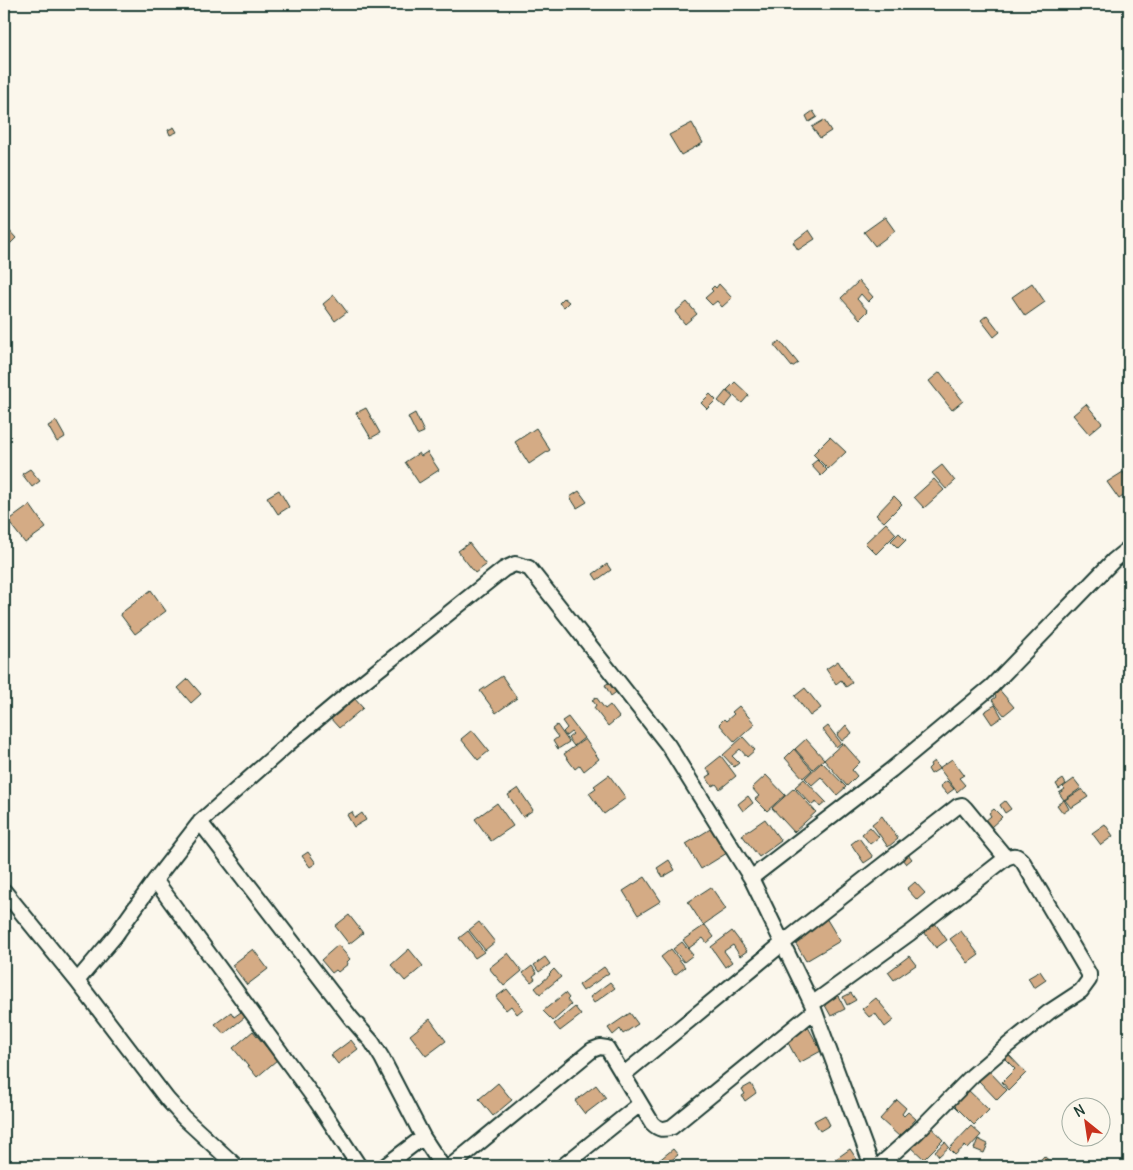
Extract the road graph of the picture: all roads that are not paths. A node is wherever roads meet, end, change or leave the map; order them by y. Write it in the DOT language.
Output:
graph roads {
  1 [pos="1129,548"];
  2 [pos="200,822"];
  3 [pos="1006,858"];
  4 [pos="751,878"];
  5 [pos="155,880"];
  6 [pos="4,891"];
  7 [pos="783,943"];
  8 [pos="77,981"];
  9 [pos="813,1007"];
  10 [pos="623,1075"];
  11 [pos="640,1104"];
  12 [pos="423,1137"];
  13 [pos="236,1166"];
  14 [pos="358,1166"];
  15 [pos="385,1166"];
  16 [pos="442,1166"];
  17 [pos="452,1166"];
  18 [pos="563,1166"];
  19 [pos="872,1166"];
  20 [pos="878,1166"];
  1 -- 4 [label="street"];
  2 -- 4 [label="street"];
  2 -- 5 [label="street"];
  2 -- 12 [label="street"];
  3 -- 7 [label="street"];
  3 -- 9 [label="street"];
  3 -- 20 [label="street"];
  4 -- 7 [label="street"];
  5 -- 8 [label="street"];
  5 -- 14 [label="street"];
  6 -- 8 [label="street"];
  7 -- 9 [label="street"];
  7 -- 10 [label="street"];
  8 -- 13 [label="street"];
  9 -- 11 [label="street"];
  9 -- 19 [label="street"];
  10 -- 11 [label="street"];
  10 -- 17 [label="street"];
  11 -- 18 [label="street"];
  12 -- 15 [label="street"];
  12 -- 16 [label="street"];
}
